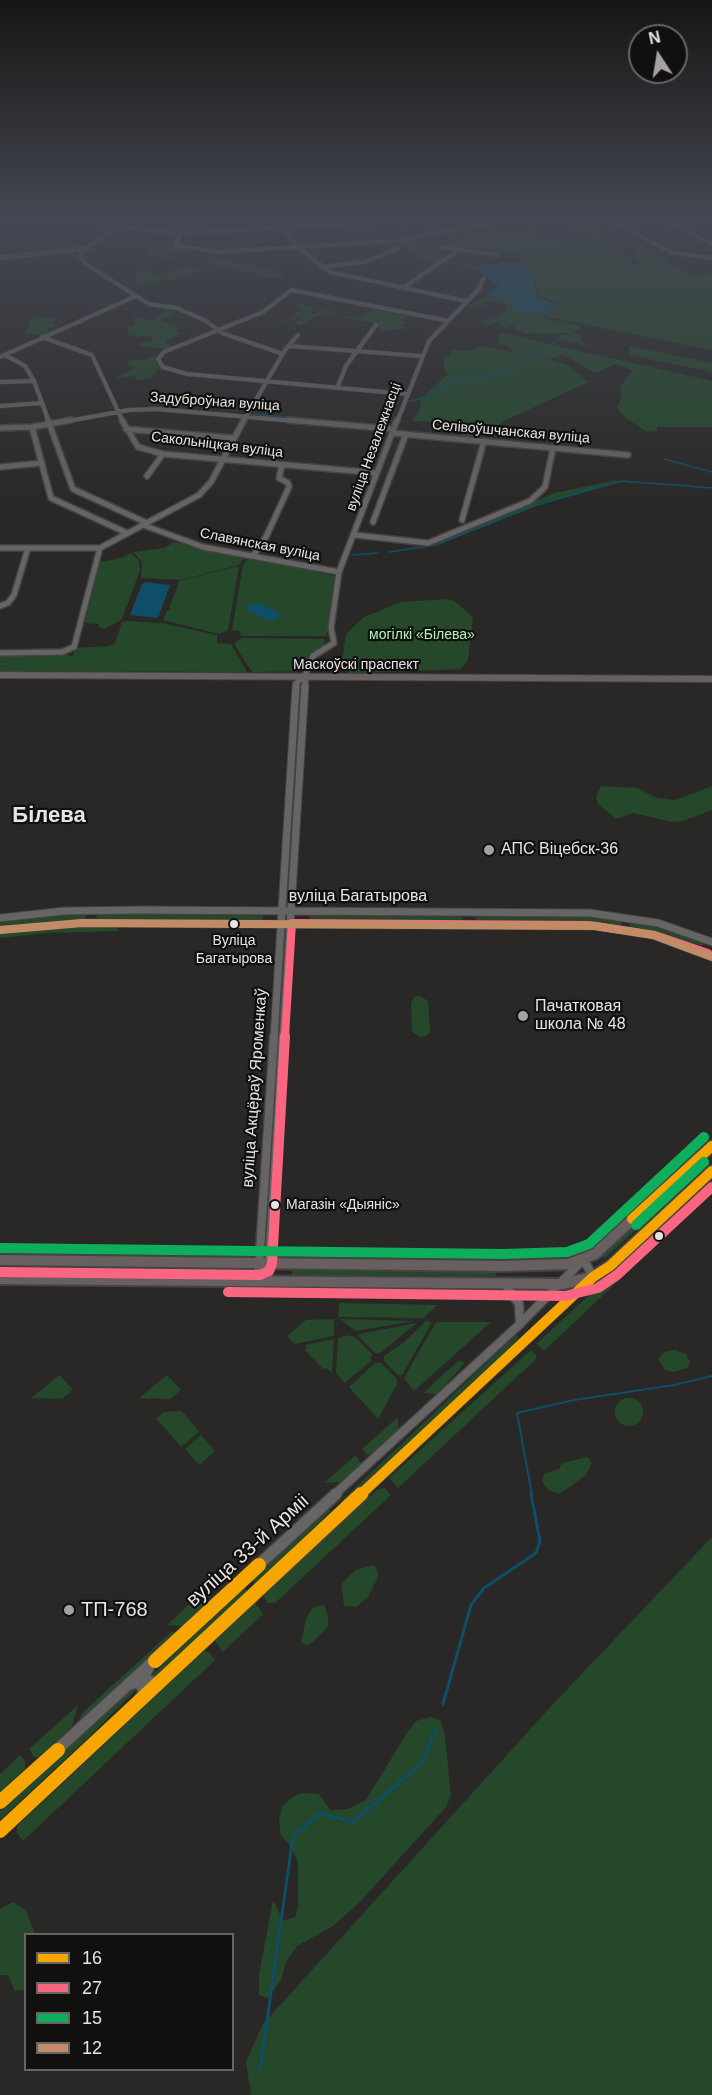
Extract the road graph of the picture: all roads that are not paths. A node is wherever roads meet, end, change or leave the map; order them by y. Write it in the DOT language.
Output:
graph roads {
  1 [pos="90,316"];
  2 [pos="195,316"];
  3 [pos="254,316"];
  4 [pos="422,316"];
  5 [pos="453,316"];
  6 [pos="449,321"];
  7 [pos="376,325"];
  8 [pos="218,331"];
  9 [pos="298,334"];
  10 [pos="42,337"];
  11 [pos="289,346"];
  12 [pos="356,352"];
  13 [pos="283,354"];
  14 [pos="3,356"];
  15 [pos="421,356"];
  16 [pos="34,381"];
  17 [pos="267,381"];
  18 [pos="0,382"];
  19 [pos="337,388"];
  20 [pos="406,393"];
  21 [pos="42,403"];
  22 [pos="0,406"];
  23 [pos="120,411"];
  24 [pos="246,416"];
  25 [pos="50,424"];
  26 [pos="32,427"];
  27 [pos="0,428"];
  28 [pos="126,429"];
  29 [pos="392,431"];
  30 [pos="406,434"];
  31 [pos="233,438"];
  32 [pos="484,441"];
  33 [pos="553,448"];
  34 [pos="163,454"];
  35 [pos="628,455"];
  36 [pos="223,459"];
  37 [pos="42,463"];
  38 [pos="282,465"];
  39 [pos="0,467"];
  40 [pos="377,473"];
  41 [pos="147,476"];
  42 [pos="462,520"];
  43 [pos="373,522"];
  44 [pos="145,524"];
  45 [pos="127,533"];
  46 [pos="355,535"];
  47 [pos="0,548"];
  48 [pos="28,548"];
  49 [pos="100,548"];
  50 [pos="253,556"];
  51 [pos="339,572"];
  52 [pos="0,606"];
  53 [pos="0,653"];
  54 [pos="0,675"];
  55 [pos="712,679"];
  56 [pos="305,680"];
  57 [pos="0,681"];
  58 [pos="512,681"];
  59 [pos="296,683"];
  60 [pos="712,684"];
  61 [pos="293,742"];
  62 [pos="301,742"];
  63 [pos="295,778"];
  64 [pos="294,794"];
  65 [pos="288,820"];
  66 [pos="297,820"];
  67 [pos="83,910"];
  68 [pos="101,910"];
  69 [pos="282,911"];
  70 [pos="293,911"];
  71 [pos="458,911"];
  72 [pos="478,911"];
  73 [pos="0,918"];
  74 [pos="82,923"];
  75 [pos="98,923"];
  76 [pos="281,925"];
  77 [pos="291,925"];
  78 [pos="459,926"];
  79 [pos="479,926"];
  80 [pos="0,930"];
  81 [pos="704,938"];
  82 [pos="712,942"];
  83 [pos="712,948"];
  84 [pos="697,950"];
  85 [pos="712,956"];
  86 [pos="277,985"];
  87 [pos="287,985"];
  88 [pos="276,1004"];
  89 [pos="286,1004"];
  90 [pos="272,1065"];
  91 [pos="282,1065"];
  92 [pos="271,1087"];
  93 [pos="281,1087"];
  94 [pos="267,1148"];
  95 [pos="277,1148"];
  96 [pos="712,1153"];
  97 [pos="712,1171"];
  98 [pos="0,1260"];
  99 [pos="65,1261"];
  100 [pos="86,1261"];
  101 [pos="583,1261"];
  102 [pos="265,1263"];
  103 [pos="513,1266"];
  104 [pos="593,1277"];
  105 [pos="0,1278"];
  106 [pos="62,1279"];
  107 [pos="83,1280"];
  108 [pos="263,1281"];
  109 [pos="510,1283"];
  110 [pos="562,1284"];
  111 [pos="520,1324"];
  112 [pos="338,1493"];
  113 [pos="349,1506"];
  114 [pos="323,1507"];
  115 [pos="334,1521"];
  116 [pos="149,1667"];
  117 [pos="158,1683"];
  118 [pos="130,1684"];
  119 [pos="140,1700"];
  120 [pos="0,1802"];
  121 [pos="0,1831"];
  1 -- 10 [label="street"];
  2 -- 8 [label="street"];
  3 -- 8 [label="street"];
  4 -- 6 [label="street"];
  5 -- 6 [label="street, вуліца Незалежнасці"];
  6 -- 15 [label="street, вуліца Незалежнасці"];
  7 -- 12 [label="street"];
  8 -- 13 [label="street"];
  8 -- 17 [label="street"];
  9 -- 11 [label="street"];
  10 -- 14 [label="street"];
  10 -- 23 [label="street, Сакольніцкая вуліца"];
  11 -- 12 [label="street"];
  11 -- 13 [label="street"];
  12 -- 15 [label="street"];
  12 -- 19 [label="street"];
  13 -- 17 [label="street"];
  14 -- 16 [label="street, Славянская вуліца"];
  15 -- 20 [label="street, вуліца Незалежнасці"];
  16 -- 18 [label="street"];
  16 -- 21 [label="street, Славянская вуліца"];
  17 -- 19 [label="street"];
  17 -- 24 [label="street"];
  19 -- 20 [label="street"];
  20 -- 29 [label="street, вуліца Незалежнасці"];
  21 -- 22 [label="street"];
  21 -- 25 [label="street, Славянская вуліца"];
  23 -- 24 [label="street, Задуброўная вуліца"];
  23 -- 25 [label="street, Задуброўная вуліца"];
  23 -- 28 [label="street, Сакольніцкая вуліца"];
  24 -- 29 [label="street, Задуброўная вуліца"];
  24 -- 31 [label="street"];
  25 -- 26 [label="street, Задуброўная вуліца"];
  25 -- 44 [label="street, Славянская вуліца"];
  26 -- 27 [label="street, Задуброўная вуліца"];
  26 -- 37 [label="street"];
  28 -- 31 [label="street"];
  28 -- 34 [label="street, Сакольніцкая вуліца"];
  29 -- 30 [label="street, Селівоўшчанская вуліца"];
  29 -- 40 [label="street, вуліца Незалежнасці"];
  30 -- 32 [label="street, Селівоўшчанская вуліца"];
  30 -- 43 [label="street, вуліца Незалежнасці"];
  31 -- 36 [label="street"];
  32 -- 33 [label="street, Селівоўшчанская вуліца"];
  32 -- 42 [label="street"];
  33 -- 35 [label="street, Селівоўшчанская вуліца"];
  33 -- 46 [label="street"];
  34 -- 36 [label="street, Сакольніцкая вуліца"];
  34 -- 41 [label="street"];
  36 -- 38 [label="street, Сакольніцкая вуліца"];
  36 -- 44 [label="street"];
  37 -- 39 [label="street"];
  37 -- 45 [label="street"];
  38 -- 40 [label="street, Сакольніцкая вуліца"];
  38 -- 50 [label="street"];
  40 -- 46 [label="street, вуліца Незалежнасці"];
  44 -- 45 [label="street"];
  44 -- 50 [label="street, Славянская вуліца"];
  45 -- 49 [label="street"];
  46 -- 51 [label="street, вуліца Незалежнасці"];
  47 -- 48 [label="street"];
  48 -- 49 [label="street"];
  48 -- 52 [label="street"];
  49 -- 53 [label="street"];
  50 -- 51 [label="street, Славянская вуліца"];
  51 -- 56 [label="street, вуліца Незалежнасці"];
  54 -- 56 [label="main road, Маскоўскі праспект"];
  55 -- 58 [label="main road, Маскоўскі праспект"];
  56 -- 58 [label="main road, Маскоўскі праспект"];
  56 -- 59 [label="main road, Маскоўскі праспект"];
  56 -- 62 [label="street, вуліца Акцёраў Яроменкаў"];
  57 -- 59 [label="main road, Маскоўскі праспект"];
  58 -- 60 [label="main road, Маскоўскі праспект"];
  59 -- 61 [label="street, вуліца Акцёраў Яроменкаў"];
  61 -- 62 [label="street"];
  61 -- 63 [label="street, вуліца Акцёраў Яроменкаў"];
  62 -- 63 [label="street, вуліца Акцёраў Яроменкаў"];
  63 -- 64 [label="street, вуліца Акцёраў Яроменкаў"];
  64 -- 65 [label="street, вуліца Акцёраў Яроменкаў"];
  64 -- 66 [label="street, вуліца Акцёраў Яроменкаў"];
  65 -- 66 [label="street"];
  65 -- 69 [label="street, вуліца Акцёраў Яроменкаў"];
  66 -- 70 [label="street, вуліца Акцёраў Яроменкаў"];
  67 -- 68 [label="street, вуліца Багатырова"];
  67 -- 73 [label="street, вуліца Багатырова"];
  67 -- 74 [label="street"];
  68 -- 69 [label="street, вуліца Багатырова"];
  68 -- 75 [label="street"];
  69 -- 70 [label="street, вуліца Багатырова"];
  69 -- 76 [label="street, вуліца Акцёраў Яроменкаў"];
  70 -- 71 [label="street, вуліца Багатырова"];
  70 -- 77 [label="street, вуліца Акцёраў Яроменкаў"];
  71 -- 72 [label="street, вуліца Багатырова"];
  71 -- 78 [label="street"];
  72 -- 79 [label="street"];
  72 -- 81 [label="street, вуліца Багатырова"];
  74 -- 75 [label="street, вуліца Багатырова"];
  74 -- 80 [label="street, вуліца Багатырова"];
  75 -- 76 [label="street, вуліца Багатырова"];
  76 -- 77 [label="street, вуліца Багатырова"];
  76 -- 86 [label="street, вуліца Акцёраў Яроменкаў"];
  77 -- 78 [label="street, вуліца Багатырова"];
  77 -- 87 [label="street, вуліца Акцёраў Яроменкаў"];
  78 -- 79 [label="street, вуліца Багатырова"];
  79 -- 84 [label="street, вуліца Багатырова"];
  81 -- 82 [label="street, вуліца Багатырова"];
  81 -- 84 [label="street"];
  83 -- 85 [label="street"];
  84 -- 85 [label="street, вуліца Багатырова"];
  86 -- 87 [label="street"];
  86 -- 88 [label="street, вуліца Акцёраў Яроменкаў"];
  87 -- 89 [label="street, вуліца Акцёраў Яроменкаў"];
  88 -- 89 [label="street"];
  88 -- 90 [label="street, вуліца Акцёраў Яроменкаў"];
  89 -- 91 [label="street, вуліца Акцёраў Яроменкаў"];
  90 -- 91 [label="street"];
  90 -- 92 [label="street, вуліца Акцёраў Яроменкаў"];
  91 -- 93 [label="street, вуліца Акцёраў Яроменкаў"];
  92 -- 93 [label="street"];
  92 -- 94 [label="street, вуліца Акцёраў Яроменкаў"];
  93 -- 95 [label="street, вуліца Акцёраў Яроменкаў"];
  94 -- 95 [label="street"];
  94 -- 102 [label="street, вуліца Акцёраў Яроменкаў"];
  95 -- 102 [label="street, вуліца Акцёраў Яроменкаў"];
  96 -- 101 [label="main road, вуліца 33-й Арміі"];
  97 -- 104 [label="main road, вуліца 33-й Арміі"];
  98 -- 99 [label="main road"];
  99 -- 100 [label="main road"];
  99 -- 106 [label="main road"];
  100 -- 102 [label="main road"];
  100 -- 107 [label="main road"];
  101 -- 103 [label="main road"];
  101 -- 104 [label="street"];
  101 -- 110 [label="street, вуліца 33-й Арміі"];
  102 -- 103 [label="main road"];
  102 -- 108 [label="street, вуліца Акцёраў Яроменкаў"];
  103 -- 109 [label="main road"];
  104 -- 110 [label="main road"];
  104 -- 113 [label="street, вуліца 33-й Арміі"];
  105 -- 106 [label="main road"];
  106 -- 107 [label="main road"];
  107 -- 108 [label="main road"];
  108 -- 109 [label="main road"];
  109 -- 110 [label="main road"];
  109 -- 111 [label="street"];
  110 -- 111 [label="street, вуліца 33-й Арміі"];
  111 -- 112 [label="street, вуліца 33-й Арміі"];
  112 -- 113 [label="street"];
  112 -- 114 [label="street, вуліца 33-й Арміі"];
  113 -- 115 [label="street, вуліца 33-й Арміі"];
  114 -- 115 [label="street"];
  114 -- 116 [label="street, вуліца 33-й Арміі"];
  115 -- 117 [label="street, вуліца 33-й Арміі"];
  116 -- 117 [label="street"];
  116 -- 118 [label="street, вуліца 33-й Арміі"];
  117 -- 119 [label="street, вуліца 33-й Арміі"];
  118 -- 119 [label="street"];
  118 -- 120 [label="street, вуліца 33-й Арміі"];
  119 -- 121 [label="street, вуліца 33-й Арміі"];
}
